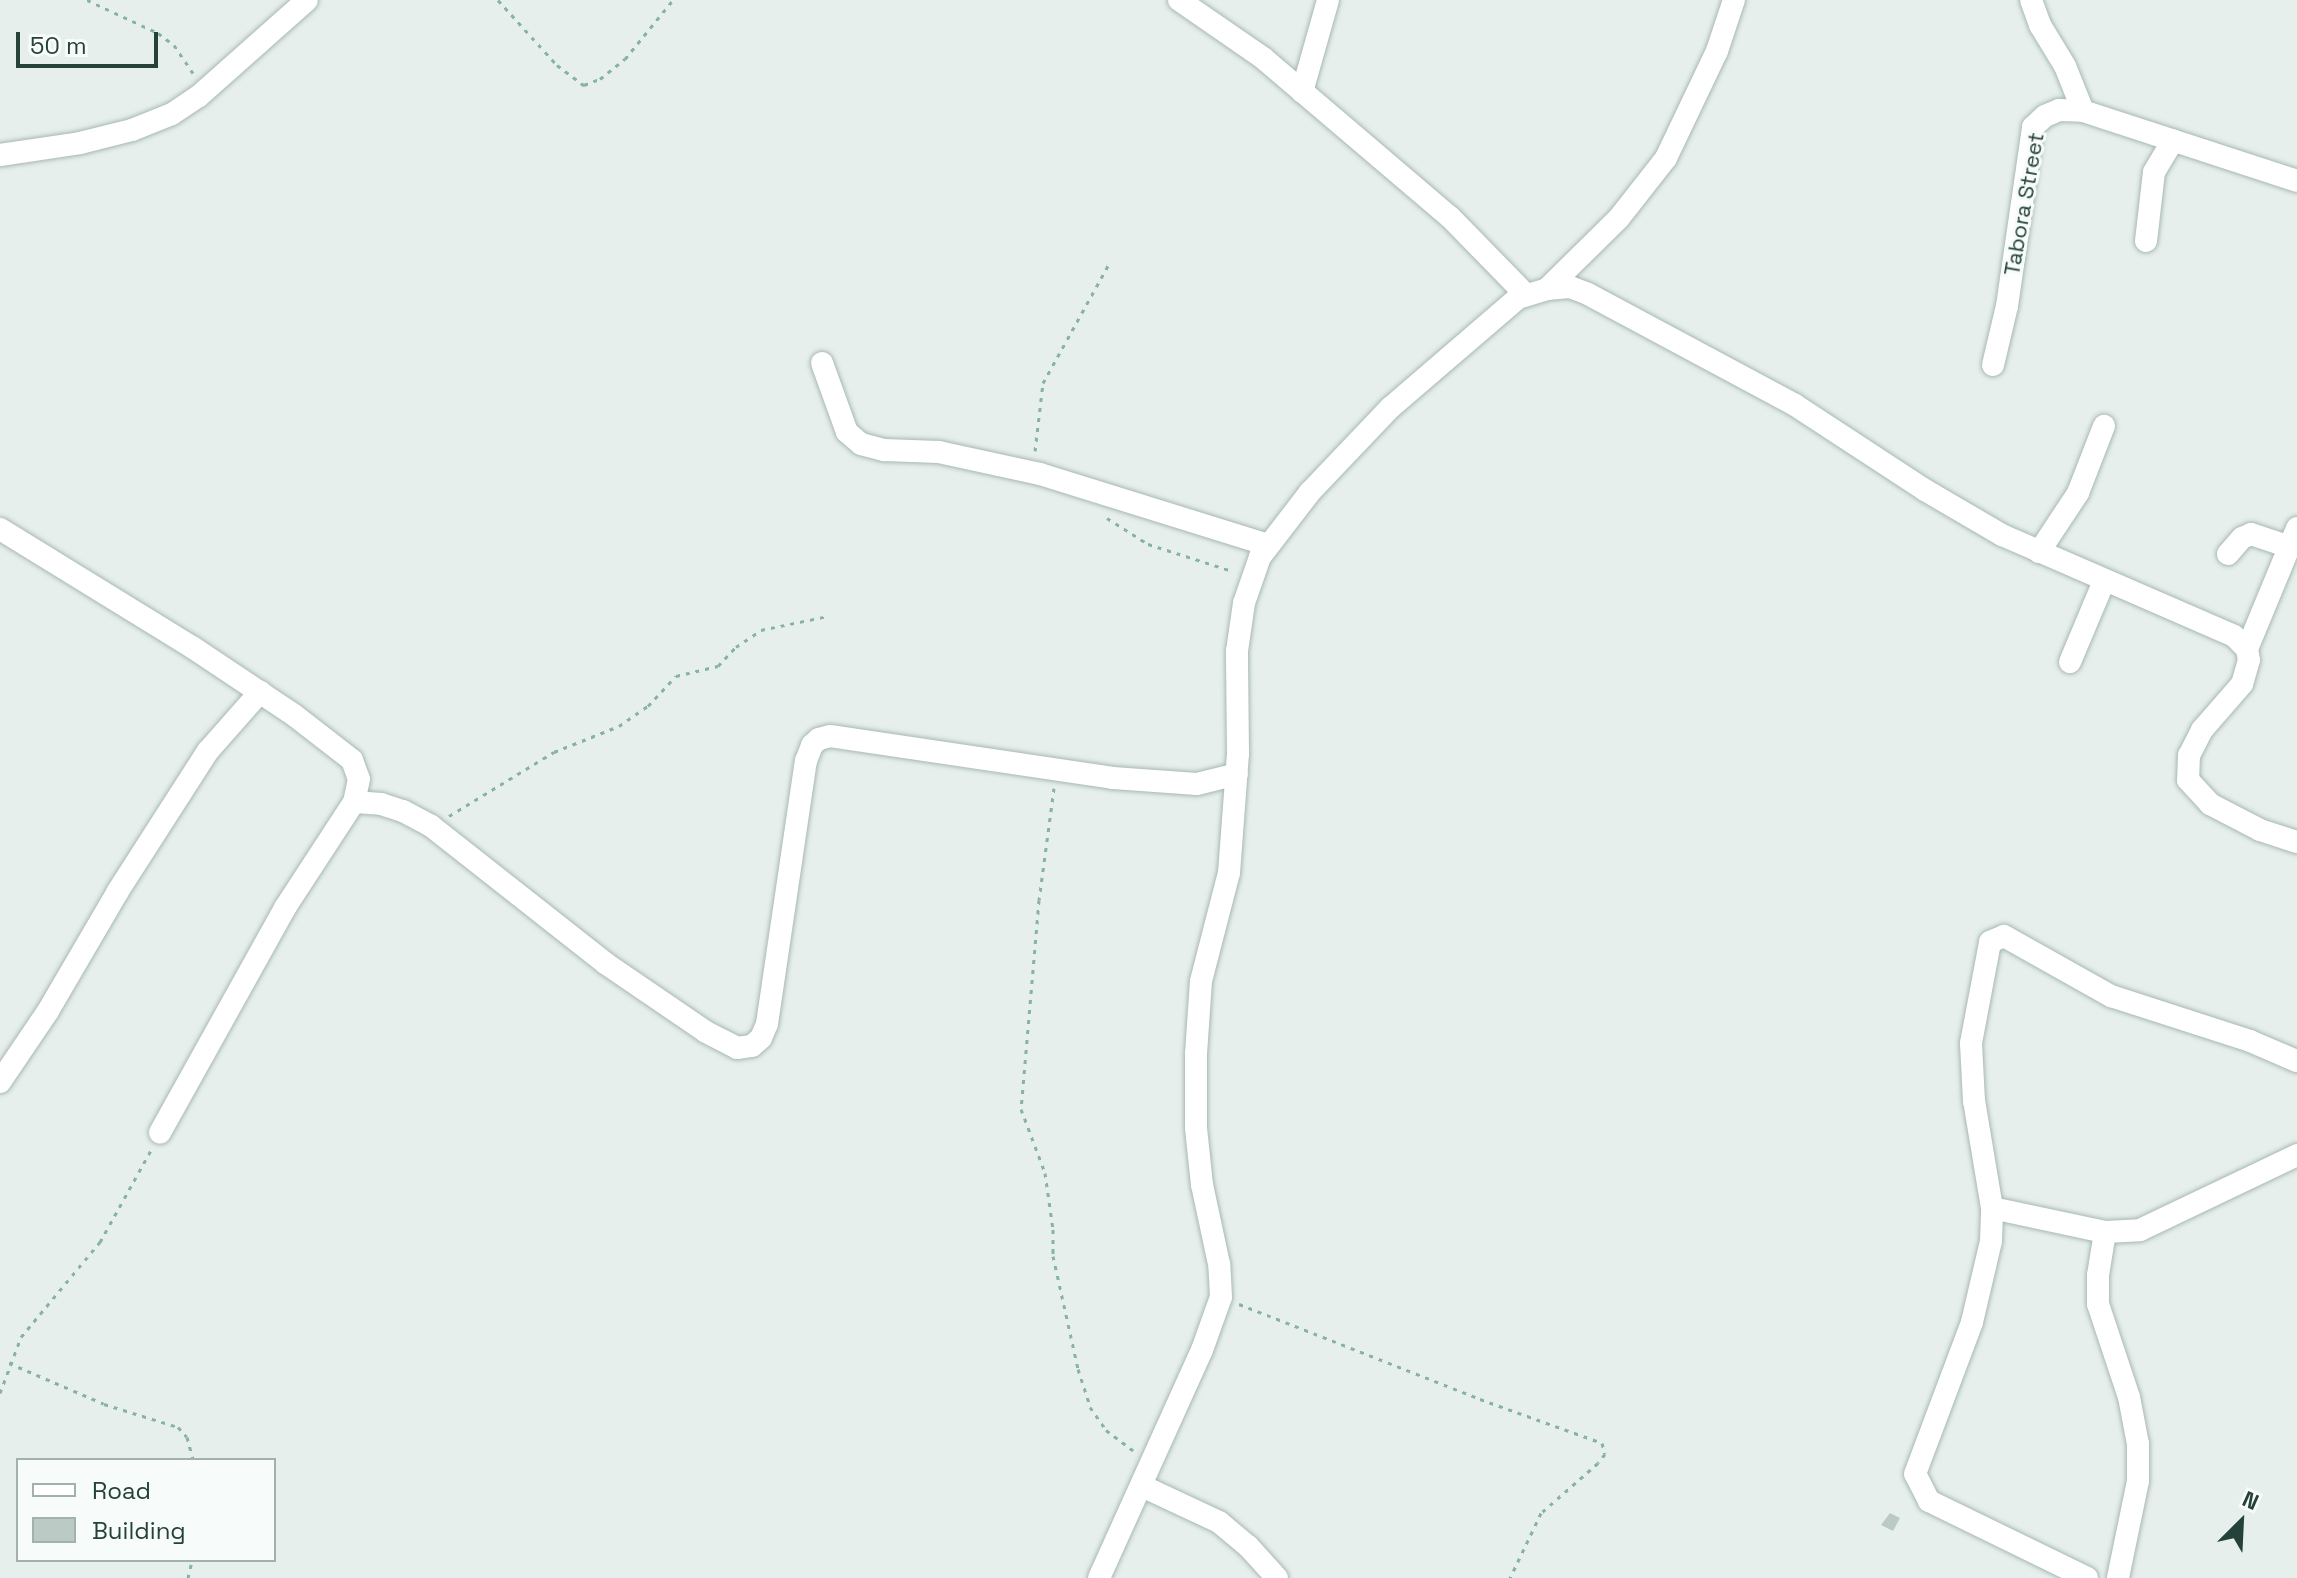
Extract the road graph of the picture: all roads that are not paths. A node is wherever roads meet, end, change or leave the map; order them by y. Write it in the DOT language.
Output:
graph roads {
  1 [pos="307,0"];
  2 [pos="1179,0"];
  3 [pos="1328,0"];
  4 [pos="1734,0"];
  5 [pos="2031,0"];
  6 [pos="1302,92"];
  7 [pos="2083,111"];
  8 [pos="2173,140"];
  9 [pos="0,155"];
  10 [pos="2297,181"];
  11 [pos="2146,241"];
  12 [pos="1537,292"];
  13 [pos="822,363"];
  14 [pos="1993,365"];
  15 [pos="2104,426"];
  16 [pos="0,529"];
  17 [pos="2294,538"];
  18 [pos="1268,545"];
  19 [pos="2039,552"];
  20 [pos="2228,554"];
  21 [pos="2104,581"];
  22 [pos="2247,649"];
  23 [pos="2070,662"];
  24 [pos="260,692"];
  25 [pos="1237,774"];
  26 [pos="1203,783"];
  27 [pos="354,802"];
  28 [pos="1233,822"];
  29 [pos="2297,842"];
  30 [pos="2297,1061"];
  31 [pos="0,1082"];
  32 [pos="160,1133"];
  33 [pos="2297,1155"];
  34 [pos="1992,1208"];
  35 [pos="2105,1232"];
  36 [pos="1142,1486"];
  37 [pos="1099,1578"];
  38 [pos="1277,1578"];
  39 [pos="2087,1578"];
  40 [pos="2118,1578"];
  1 -- 9 [label="street"];
  2 -- 6 [label="street"];
  3 -- 6 [label="street"];
  4 -- 12 [label="street"];
  5 -- 7 [label="street"];
  6 -- 12 [label="street"];
  7 -- 8 [label="street, Tabora Street"];
  7 -- 14 [label="street, Tabora Street"];
  8 -- 10 [label="street, Tabora Street"];
  8 -- 11 [label="street"];
  12 -- 18 [label="street"];
  12 -- 19 [label="street"];
  13 -- 18 [label="street"];
  15 -- 19 [label="street"];
  16 -- 24 [label="street"];
  17 -- 20 [label="street"];
  17 -- 22 [label="street"];
  18 -- 25 [label="street"];
  19 -- 21 [label="street"];
  21 -- 22 [label="street"];
  21 -- 23 [label="street"];
  22 -- 29 [label="street"];
  24 -- 27 [label="street"];
  24 -- 31 [label="street"];
  25 -- 26 [label="street"];
  25 -- 28 [label="street"];
  26 -- 27 [label="street"];
  26 -- 28 [label="street"];
  27 -- 32 [label="street"];
  28 -- 36 [label="street"];
  30 -- 34 [label="street"];
  33 -- 35 [label="street"];
  34 -- 35 [label="street"];
  34 -- 39 [label="street"];
  35 -- 40 [label="street"];
  36 -- 37 [label="street"];
  36 -- 38 [label="street"];
}
